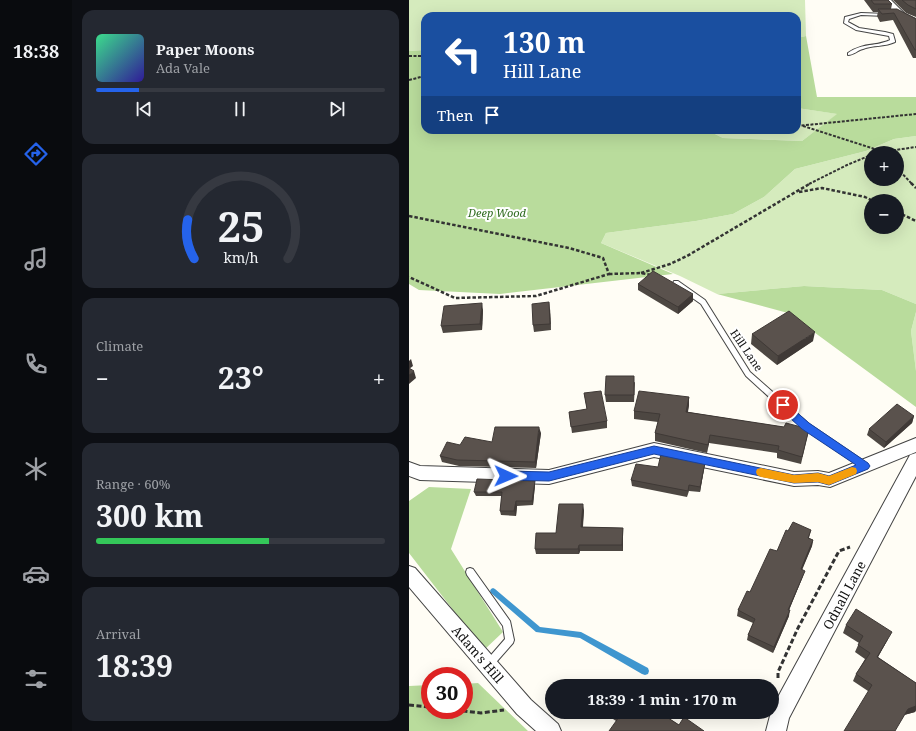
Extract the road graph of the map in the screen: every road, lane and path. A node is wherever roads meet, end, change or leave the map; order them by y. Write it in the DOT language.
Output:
graph roads {
  1 [pos="886,0"];
  2 [pos="900,14"];
  3 [pos="916,23"];
  4 [pos="850,54"];
  5 [pos="409,56"];
  6 [pos="421,56"];
  7 [pos="421,77"];
  8 [pos="409,80"];
  9 [pos="916,114"];
  10 [pos="801,126"];
  11 [pos="864,146"];
  12 [pos="916,147"];
  13 [pos="904,149"];
  14 [pos="864,157"];
  15 [pos="904,175"];
  16 [pos="916,188"];
  17 [pos="798,192"];
  18 [pos="864,197"];
  19 [pos="904,215"];
  20 [pos="409,216"];
  21 [pos="916,221"];
  22 [pos="641,273"];
  23 [pos="609,274"];
  24 [pos="409,277"];
  25 [pos="676,283"];
  26 [pos="916,445"];
  27 [pos="916,460"];
  28 [pos="865,466"];
  29 [pos="409,469"];
  30 [pos="470,572"];
  31 [pos="409,574"];
  32 [pos="487,665"];
  33 [pos="409,705"];
  34 [pos="421,706"];
  35 [pos="524,707"];
  36 [pos="473,712"];
  37 [pos="551,731"];
  38 [pos="776,731"];
  1 -- 2 [label="street"];
  2 -- 3 [label="street"];
  2 -- 4 [label="lane"];
  5 -- 6 [label="path"];
  7 -- 8 [label="path"];
  9 -- 10 [label="path"];
  10 -- 11 [label="path"];
  12 -- 13 [label="path"];
  14 -- 17 [label="path"];
  15 -- 16 [label="path"];
  17 -- 18 [label="path"];
  17 -- 22 [label="path"];
  19 -- 21 [label="path"];
  20 -- 23 [label="path"];
  22 -- 23 [label="path"];
  22 -- 25 [label="path"];
  23 -- 24 [label="path"];
  25 -- 28 [label="lane, Hill Lane"];
  26 -- 28 [label="street"];
  27 -- 38 [label="street, Odnall Lane"];
  28 -- 29 [label="street"];
  30 -- 32 [label="lane"];
  31 -- 32 [label="street, Adam's Hill"];
  32 -- 35 [label="street, Adam's Hill"];
  33 -- 34 [label="path"];
  35 -- 36 [label="path"];
  35 -- 37 [label="street, Adam's Hill"];
}
